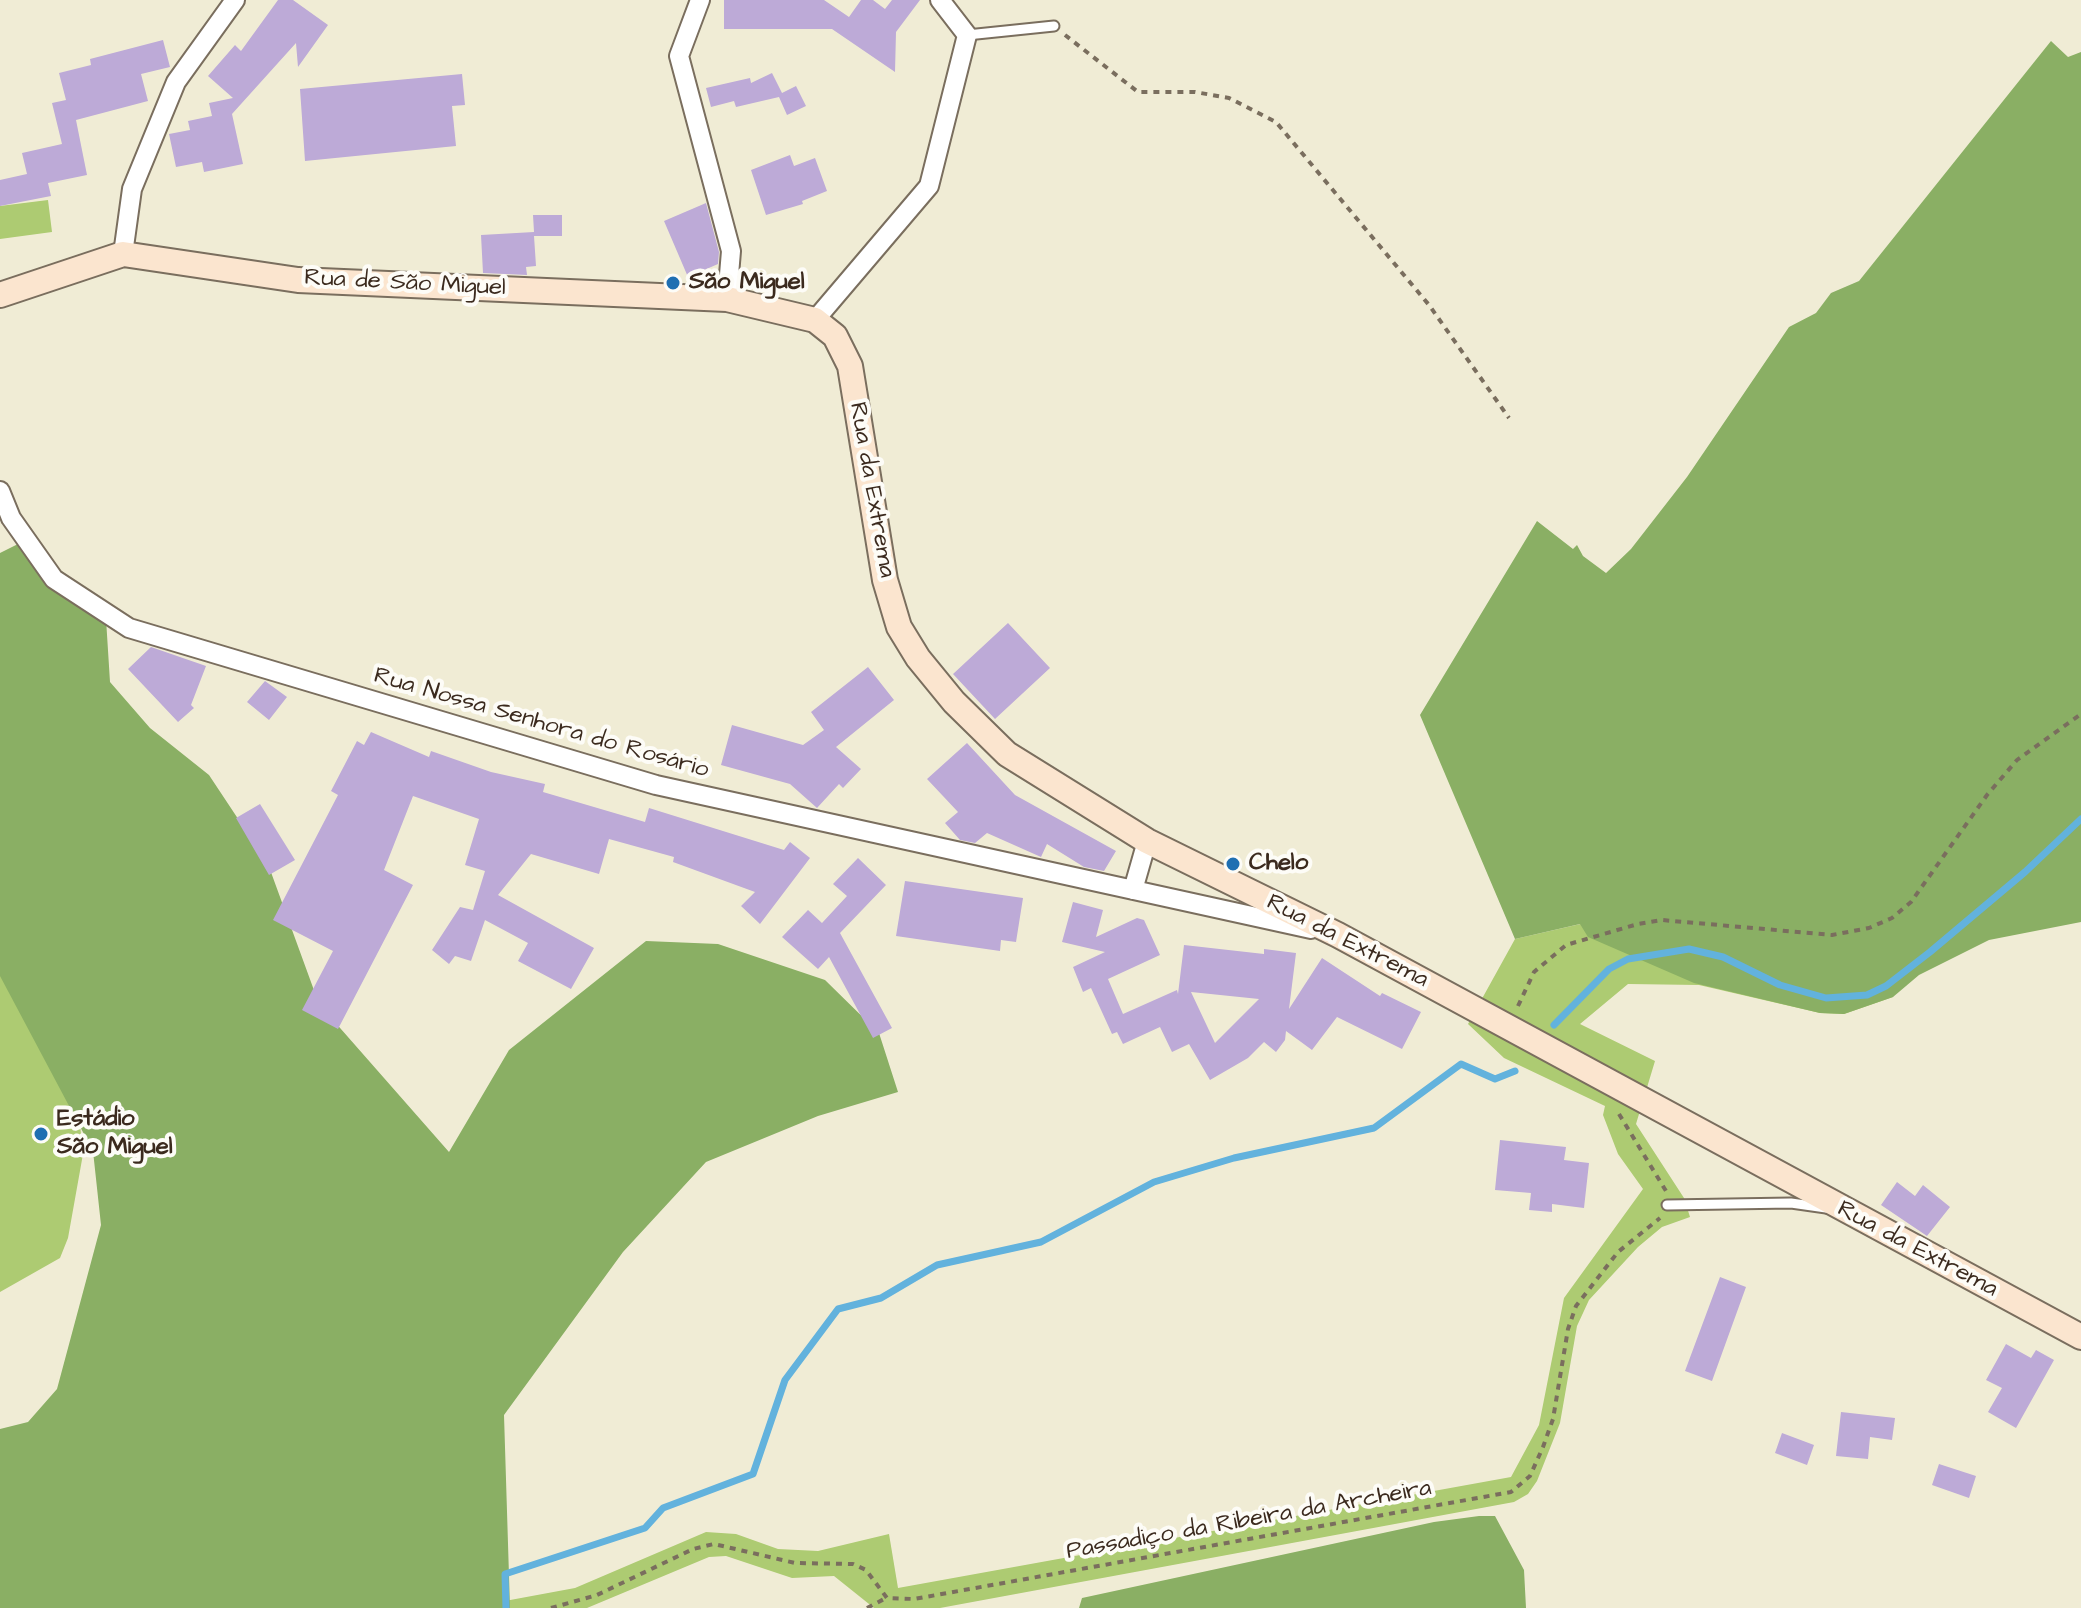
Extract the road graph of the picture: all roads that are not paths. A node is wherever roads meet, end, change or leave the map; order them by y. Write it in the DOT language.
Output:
graph roads {
  1 [pos="235,0"];
  2 [pos="700,0"];
  3 [pos="940,0"];
  4 [pos="1054,26"];
  5 [pos="967,35"];
  6 [pos="123,254"];
  7 [pos="0,295"];
  8 [pos="727,299"];
  9 [pos="815,320"];
  10 [pos="0,491"];
  11 [pos="1147,841"];
  12 [pos="1133,890"];
  13 [pos="1338,935"];
  14 [pos="1667,1205"];
  15 [pos="1841,1210"];
  16 [pos="2081,1337"];
  1 -- 6 [label="street"];
  2 -- 8 [label="street"];
  3 -- 5 [label="street"];
  4 -- 5 [label="lane"];
  5 -- 9 [label="street"];
  6 -- 7 [label="street, Rua de São Miguel"];
  6 -- 8 [label="street, Rua de São Miguel"];
  8 -- 9 [label="street, Rua de São Miguel"];
  9 -- 11 [label="street, Rua da Extrema"];
  10 -- 12 [label="street, Rua Nossa Senhora do Rosário"];
  11 -- 12 [label="street"];
  11 -- 13 [label="street, Rua da Extrema"];
  12 -- 13 [label="street, Rua Nossa Senhora do Rosário"];
  13 -- 15 [label="street, Rua da Extrema"];
  14 -- 15 [label="lane"];
  15 -- 16 [label="street, Rua da Extrema"];
}
